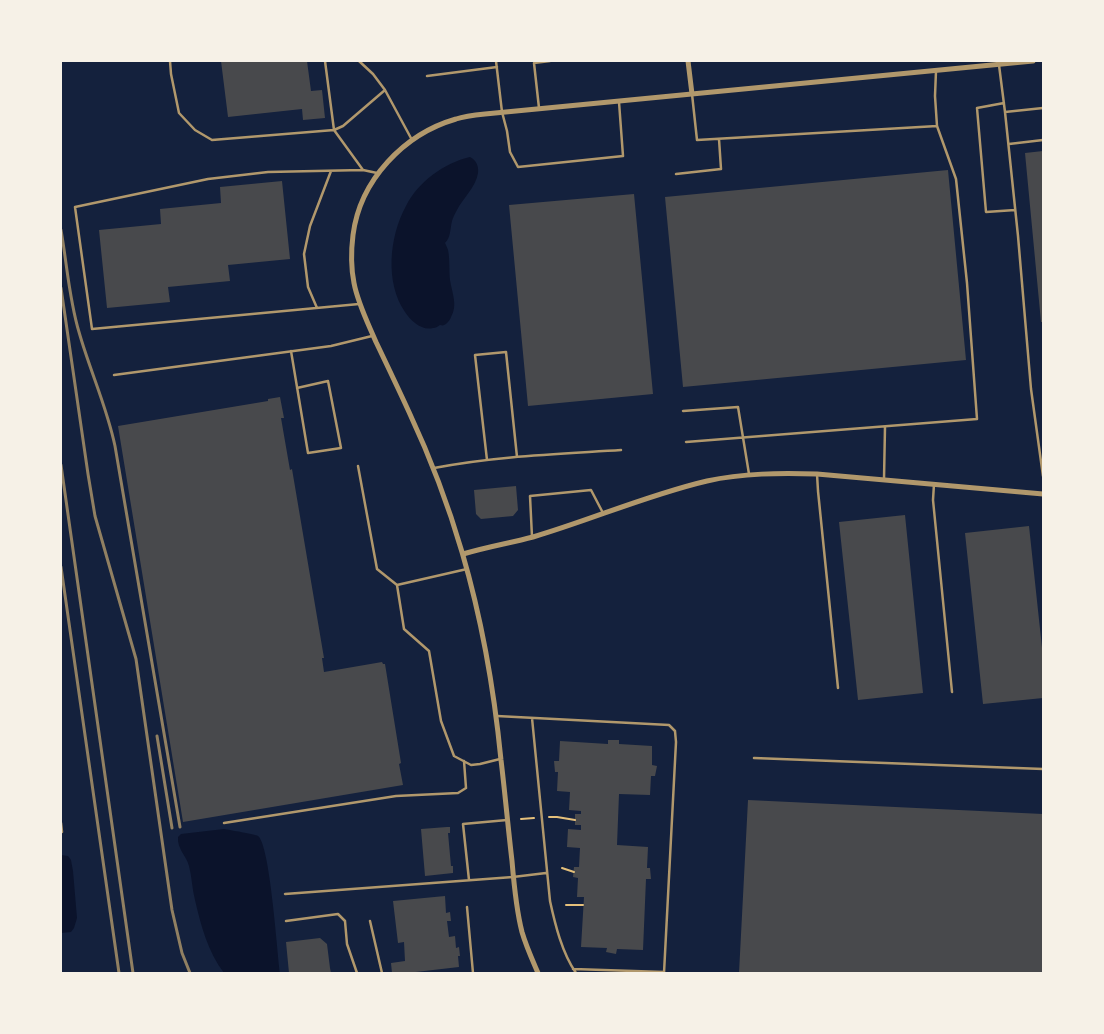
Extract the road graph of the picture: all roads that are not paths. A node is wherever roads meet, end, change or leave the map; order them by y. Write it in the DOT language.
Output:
graph roads {
  1 [pos="170,61"];
  2 [pos="325,61"];
  3 [pos="358,61"];
  4 [pos="496,61"];
  5 [pos="550,61"];
  6 [pos="688,61"];
  7 [pos="1034,61"];
  8 [pos="534,62"];
  9 [pos="999,65"];
  10 [pos="497,67"];
  11 [pos="936,71"];
  12 [pos="427,76"];
  13 [pos="385,90"];
  14 [pos="692,94"];
  15 [pos="619,101"];
  16 [pos="1004,103"];
  17 [pos="539,108"];
  18 [pos="1043,108"];
  19 [pos="502,112"];
  20 [pos="1005,112"];
  21 [pos="936,126"];
  22 [pos="334,130"];
  23 [pos="719,139"];
  24 [pos="412,140"];
  25 [pos="1043,140"];
  26 [pos="1008,144"];
  27 [pos="363,170"];
  28 [pos="330,171"];
  29 [pos="379,173"];
  30 [pos="676,174"];
  31 [pos="1015,210"];
  32 [pos="359,304"];
  33 [pos="317,308"];
  34 [pos="374,335"];
  35 [pos="291,351"];
  36 [pos="114,375"];
  37 [pos="297,388"];
  38 [pos="683,411"];
  39 [pos="885,426"];
  40 [pos="744,438"];
  41 [pos="686,442"];
  42 [pos="621,450"];
  43 [pos="517,457"];
  44 [pos="487,460"];
  45 [pos="358,466"];
  46 [pos="434,468"];
  47 [pos="817,474"];
  48 [pos="749,475"];
  49 [pos="1043,476"];
  50 [pos="884,480"];
  51 [pos="934,484"];
  52 [pos="1043,494"];
  53 [pos="603,513"];
  54 [pos="532,537"];
  55 [pos="463,554"];
  56 [pos="467,569"];
  57 [pos="397,586"];
  58 [pos="838,688"];
  59 [pos="952,692"];
  60 [pos="496,716"];
  61 [pos="532,718"];
  62 [pos="754,758"];
  63 [pos="501,759"];
  64 [pos="464,761"];
  65 [pos="1043,769"];
  66 [pos="507,820"];
  67 [pos="61,823"];
  68 [pos="224,823"];
  69 [pos="61,832"];
  70 [pos="546,873"];
  71 [pos="513,877"];
  72 [pos="469,880"];
  73 [pos="285,894"];
  74 [pos="467,906"];
  75 [pos="286,921"];
  76 [pos="370,921"];
  77 [pos="573,969"];
  78 [pos="357,973"];
  79 [pos="382,973"];
  80 [pos="473,973"];
  81 [pos="538,973"];
  82 [pos="576,973"];
  83 [pos="664,973"];
  1 -- 22 [label="lane"];
  2 -- 22 [label="lane"];
  3 -- 13 [label="lane"];
  4 -- 10 [label="lane"];
  5 -- 8 [label="lane"];
  6 -- 14 [label="street"];
  7 -- 9 [label="street"];
  8 -- 17 [label="lane"];
  9 -- 11 [label="street"];
  9 -- 16 [label="lane"];
  10 -- 12 [label="lane"];
  10 -- 19 [label="lane"];
  11 -- 14 [label="street"];
  11 -- 21 [label="lane"];
  13 -- 22 [label="lane"];
  13 -- 24 [label="lane"];
  14 -- 15 [label="street"];
  14 -- 23 [label="lane"];
  15 -- 17 [label="street"];
  15 -- 19 [label="lane"];
  16 -- 20 [label="lane"];
  16 -- 31 [label="lane"];
  17 -- 19 [label="street"];
  18 -- 20 [label="lane"];
  19 -- 24 [label="street"];
  20 -- 26 [label="lane"];
  21 -- 23 [label="lane"];
  21 -- 39 [label="lane"];
  22 -- 27 [label="lane"];
  23 -- 30 [label="lane"];
  24 -- 29 [label="street"];
  25 -- 26 [label="lane"];
  26 -- 31 [label="lane"];
  27 -- 28 [label="lane"];
  27 -- 29 [label="lane"];
  28 -- 33 [label="lane"];
  28 -- 33 [label="lane"];
  29 -- 32 [label="street"];
  31 -- 49 [label="lane"];
  32 -- 33 [label="lane"];
  32 -- 34 [label="street"];
  34 -- 35 [label="lane"];
  34 -- 46 [label="street"];
  35 -- 36 [label="lane"];
  35 -- 37 [label="lane"];
  37 -- 37 [label="lane"];
  38 -- 40 [label="lane"];
  39 -- 40 [label="lane"];
  39 -- 50 [label="lane"];
  40 -- 41 [label="lane"];
  40 -- 48 [label="lane"];
  42 -- 43 [label="lane"];
  43 -- 44 [label="lane"];
  43 -- 44 [label="lane"];
  44 -- 46 [label="lane"];
  45 -- 57 [label="lane"];
  46 -- 55 [label="street"];
  47 -- 48 [label="street"];
  47 -- 50 [label="street"];
  47 -- 58 [label="lane"];
  48 -- 53 [label="street"];
  50 -- 51 [label="street"];
  51 -- 52 [label="street"];
  51 -- 59 [label="lane"];
  53 -- 54 [label="street"];
  53 -- 54 [label="lane"];
  54 -- 55 [label="street"];
  55 -- 56 [label="street"];
  56 -- 57 [label="lane"];
  56 -- 60 [label="street"];
  57 -- 64 [label="lane"];
  60 -- 61 [label="lane"];
  60 -- 63 [label="street"];
  61 -- 70 [label="lane"];
  61 -- 83 [label="lane"];
  62 -- 65 [label="lane"];
  63 -- 64 [label="lane"];
  63 -- 66 [label="street"];
  64 -- 68 [label="lane"];
  66 -- 71 [label="street"];
  66 -- 72 [label="lane"];
  67 -- 69 [label="lane"];
  70 -- 71 [label="lane"];
  70 -- 77 [label="lane"];
  71 -- 72 [label="lane"];
  71 -- 81 [label="street"];
  72 -- 73 [label="lane"];
  74 -- 80 [label="lane"];
  75 -- 78 [label="lane"];
  76 -- 79 [label="lane"];
  77 -- 82 [label="lane"];
  77 -- 83 [label="lane"];
}
